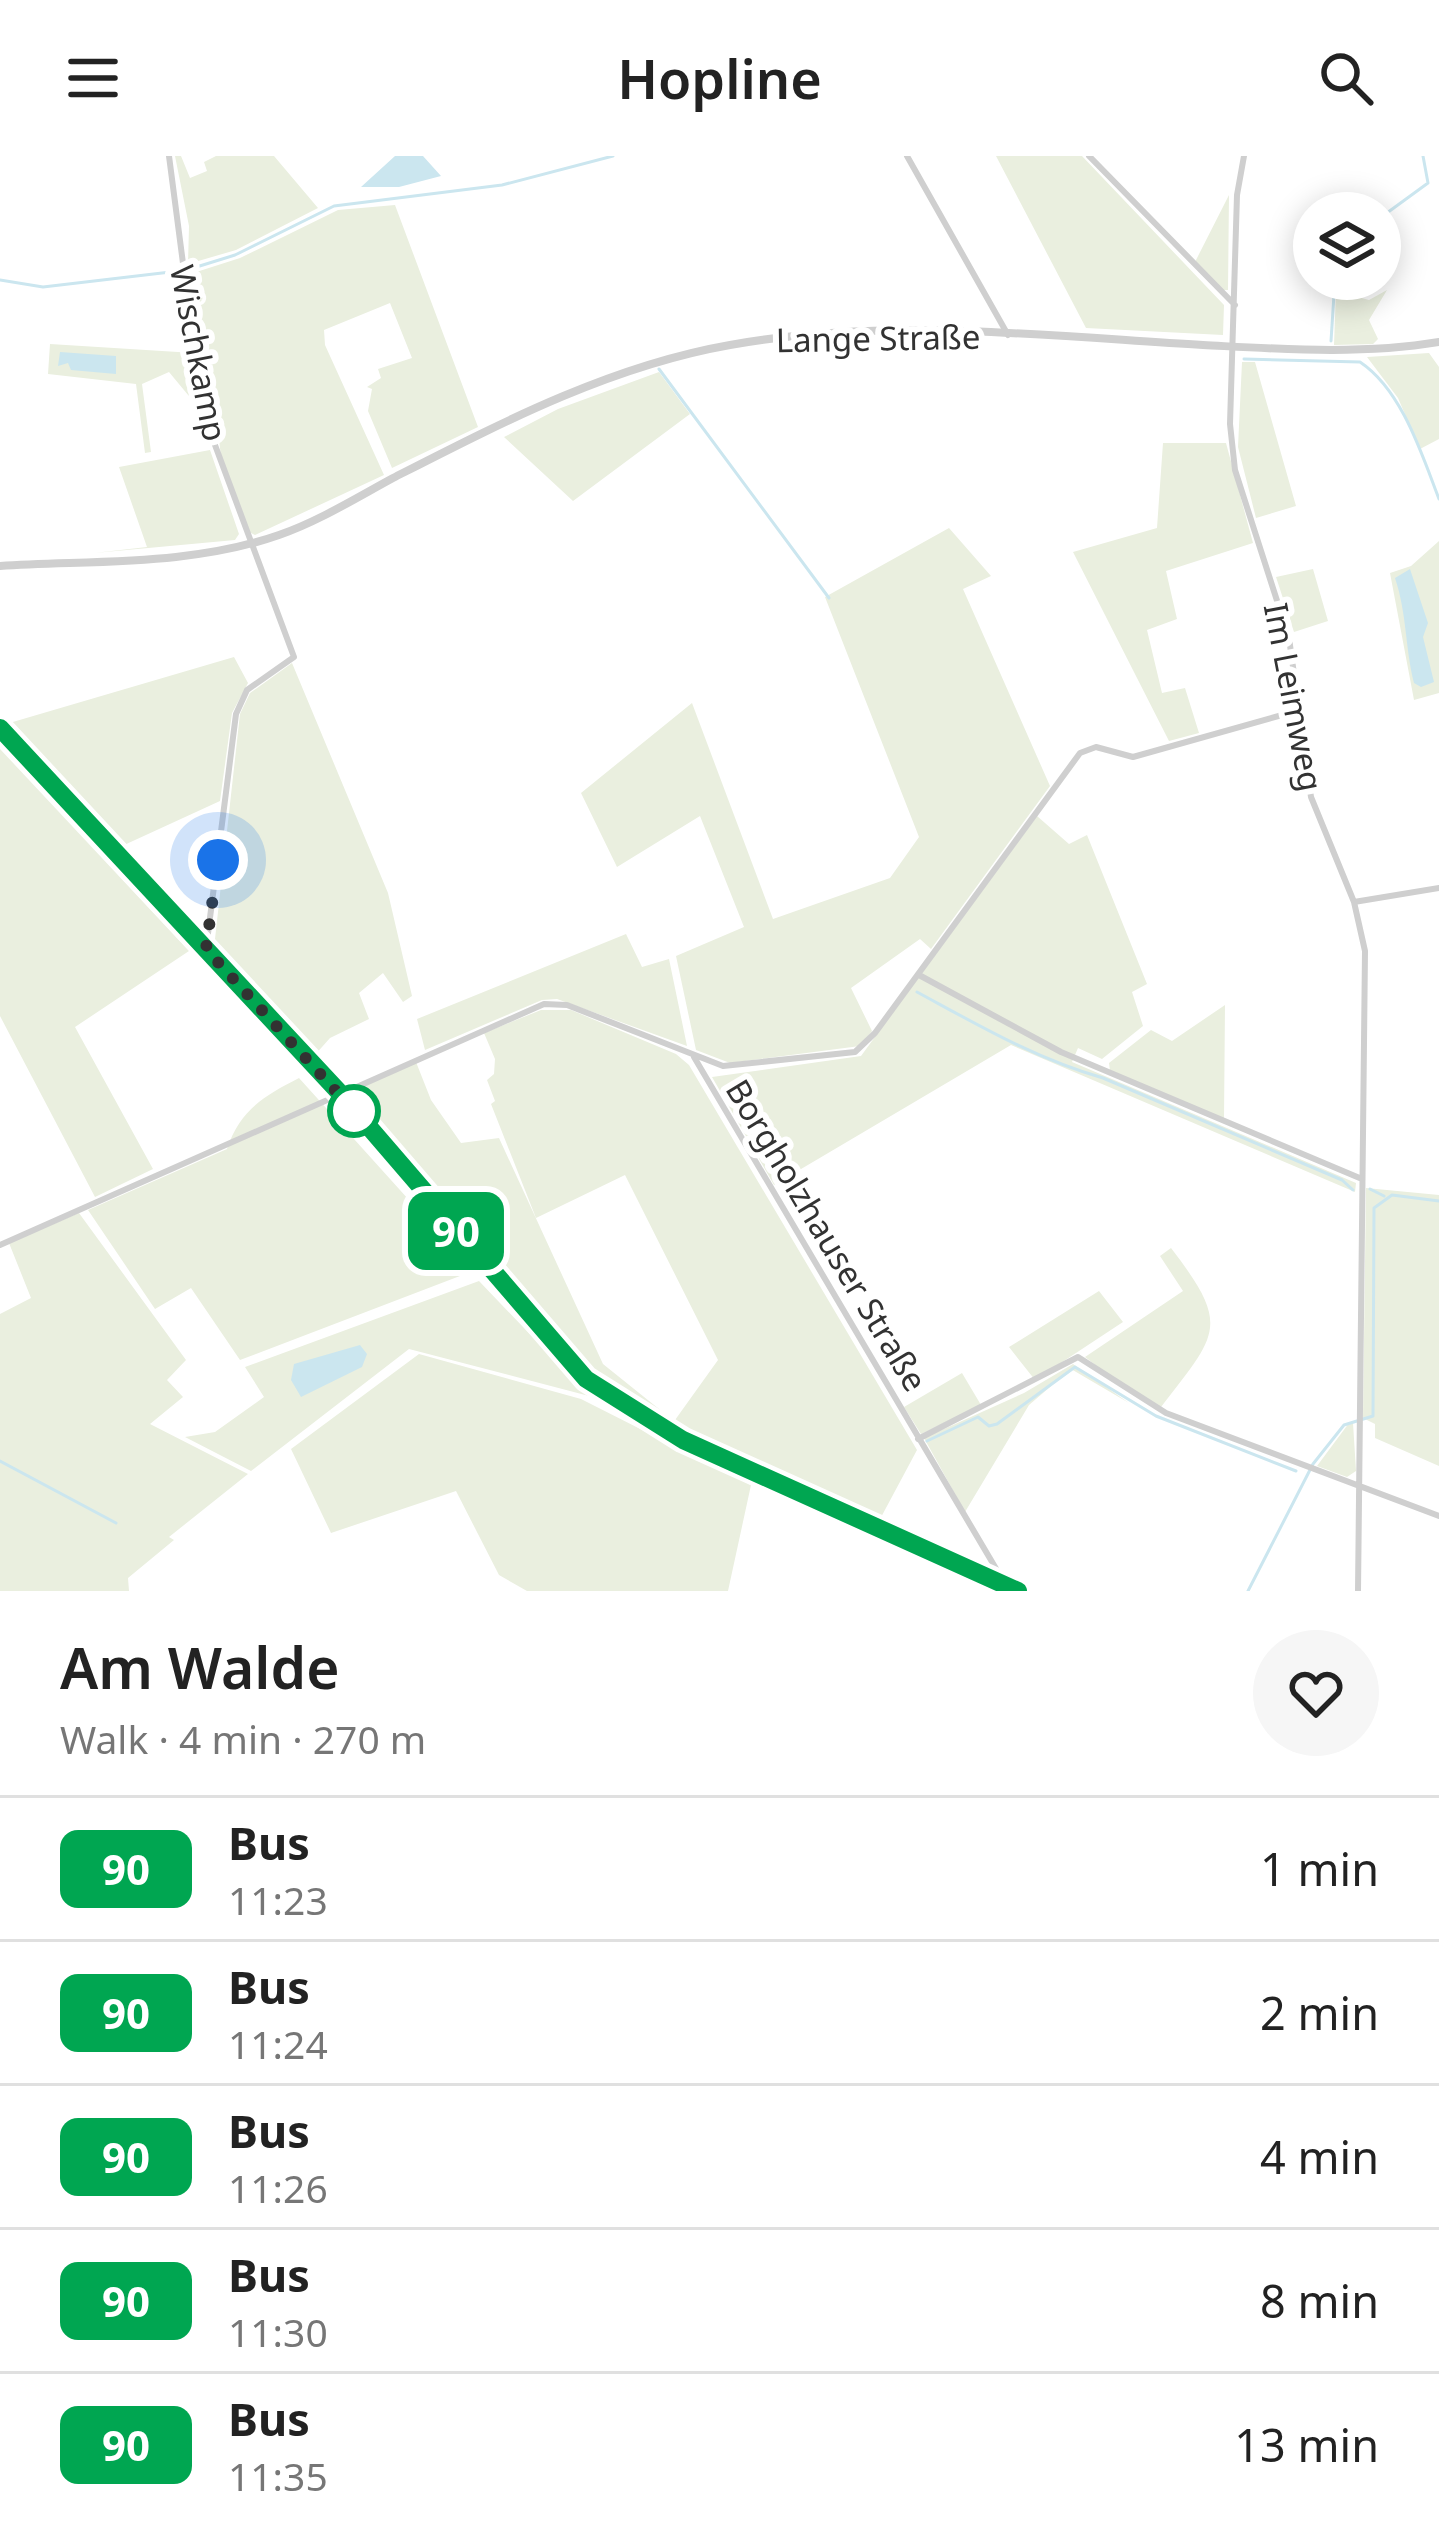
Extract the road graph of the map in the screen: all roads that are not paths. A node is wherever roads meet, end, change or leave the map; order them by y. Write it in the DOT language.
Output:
graph roads {
  1 [pos="169,156"];
  2 [pos="907,156"];
  3 [pos="1089,156"];
  4 [pos="1244,156"];
  5 [pos="1235,304"];
  6 [pos="1008,336"];
  7 [pos="1439,342"];
  8 [pos="1232,346"];
  9 [pos="250,544"];
  10 [pos="0,566"];
  11 [pos="1300,710"];
  12 [pos="0,728"];
  13 [pos="1439,889"];
  14 [pos="1354,902"];
  15 [pos="206,949"];
  16 [pos="918,975"];
  17 [pos="694,1057"];
  18 [pos="338,1091"];
  19 [pos="1362,1179"];
  20 [pos="0,1245"];
  21 [pos="918,1439"];
  22 [pos="1359,1487"];
  23 [pos="1439,1516"];
  24 [pos="997,1582"];
  25 [pos="1018,1591"];
  26 [pos="1358,1591"];
  1 -- 9 [label="street, Wischkamp"];
  2 -- 6 [label="street"];
  3 -- 5 [label="street"];
  4 -- 5 [label="street, Im Leimweg"];
  5 -- 8 [label="street, Im Leimweg"];
  6 -- 8 [label="street, Lange Straße"];
  6 -- 9 [label="street, Lange Straße"];
  7 -- 8 [label="street, Lange Straße"];
  8 -- 11 [label="street, Im Leimweg"];
  9 -- 10 [label="street, Lange Straße"];
  9 -- 15 [label="street, Wischkamp"];
  11 -- 14 [label="street, Im Leimweg"];
  11 -- 16 [label="street"];
  12 -- 15 [label="main road"];
  13 -- 14 [label="street"];
  14 -- 19 [label="street, Im Leimweg"];
  15 -- 18 [label="main road"];
  16 -- 17 [label="street"];
  16 -- 19 [label="street"];
  17 -- 18 [label="street"];
  17 -- 21 [label="street, Borgholzhauser Straße"];
  18 -- 20 [label="street"];
  18 -- 24 [label="main road"];
  19 -- 22 [label="street, Im Leimweg"];
  21 -- 22 [label="street, Borgholzhauser Straße"];
  21 -- 24 [label="street, Borgholzhauser Straße"];
  22 -- 23 [label="street"];
  22 -- 26 [label="street, Im Leimweg"];
  24 -- 25 [label="main road"];
}
